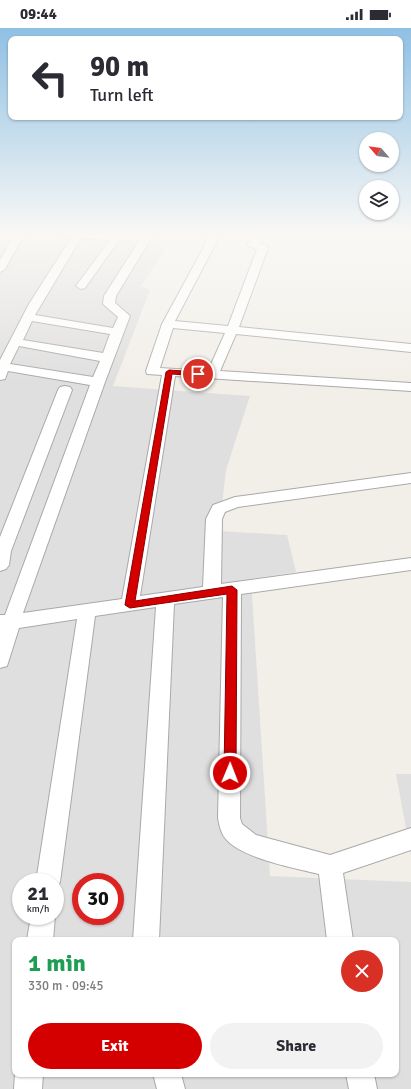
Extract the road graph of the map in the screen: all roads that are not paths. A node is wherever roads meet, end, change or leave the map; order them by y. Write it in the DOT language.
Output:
graph roads {
  1 [pos="48,285"];
  2 [pos="117,285"];
  3 [pos="189,285"];
  4 [pos="249,285"];
  5 [pos="28,317"];
  6 [pos="168,324"];
  7 [pos="232,331"];
  8 [pos="117,332"];
  9 [pos="15,342"];
  10 [pos="411,348"];
  11 [pos="107,358"];
  12 [pos="1,369"];
  13 [pos="169,372"];
  14 [pos="212,375"];
  15 [pos="98,382"];
  16 [pos="411,388"];
  17 [pos="65,390"];
  18 [pos="411,478"];
  19 [pos="411,564"];
  20 [pos="0,565"];
  21 [pos="222,591"];
  22 [pos="165,600"];
  23 [pos="130,605"];
  24 [pos="87,611"];
  25 [pos="5,621"];
  26 [pos="0,661"];
  27 [pos="411,839"];
  28 [pos="330,866"];
  29 [pos="49,873"];
  30 [pos="42,925"];
  31 [pos="40,937"];
  32 [pos="146,937"];
  33 [pos="340,937"];
  34 [pos="30,1077"];
  35 [pos="168,1077"];
  36 [pos="361,1077"];
  37 [pos="28,1089"];
  38 [pos="171,1089"];
  39 [pos="363,1089"];
  1 -- 5 [label="street"];
  2 -- 8 [label="street"];
  3 -- 6 [label="street"];
  4 -- 7 [label="street"];
  5 -- 8 [label="street"];
  5 -- 9 [label="street"];
  6 -- 7 [label="street"];
  6 -- 13 [label="street"];
  7 -- 10 [label="street"];
  7 -- 14 [label="street"];
  8 -- 11 [label="street"];
  9 -- 11 [label="street"];
  9 -- 12 [label="street"];
  11 -- 15 [label="street"];
  12 -- 15 [label="street"];
  13 -- 14 [label="street"];
  13 -- 23 [label="street"];
  14 -- 16 [label="street"];
  15 -- 25 [label="street"];
  17 -- 20 [label="street"];
  18 -- 21 [label="street"];
  19 -- 21 [label="street"];
  21 -- 22 [label="street"];
  21 -- 28 [label="street"];
  22 -- 23 [label="street"];
  22 -- 32 [label="street"];
  23 -- 24 [label="street"];
  24 -- 25 [label="street"];
  24 -- 29 [label="street"];
  25 -- 26 [label="street"];
  27 -- 28 [label="street"];
  28 -- 33 [label="street"];
  30 -- 31 [label="street"];
  34 -- 37 [label="street"];
  35 -- 38 [label="street"];
  36 -- 39 [label="street"];
}
